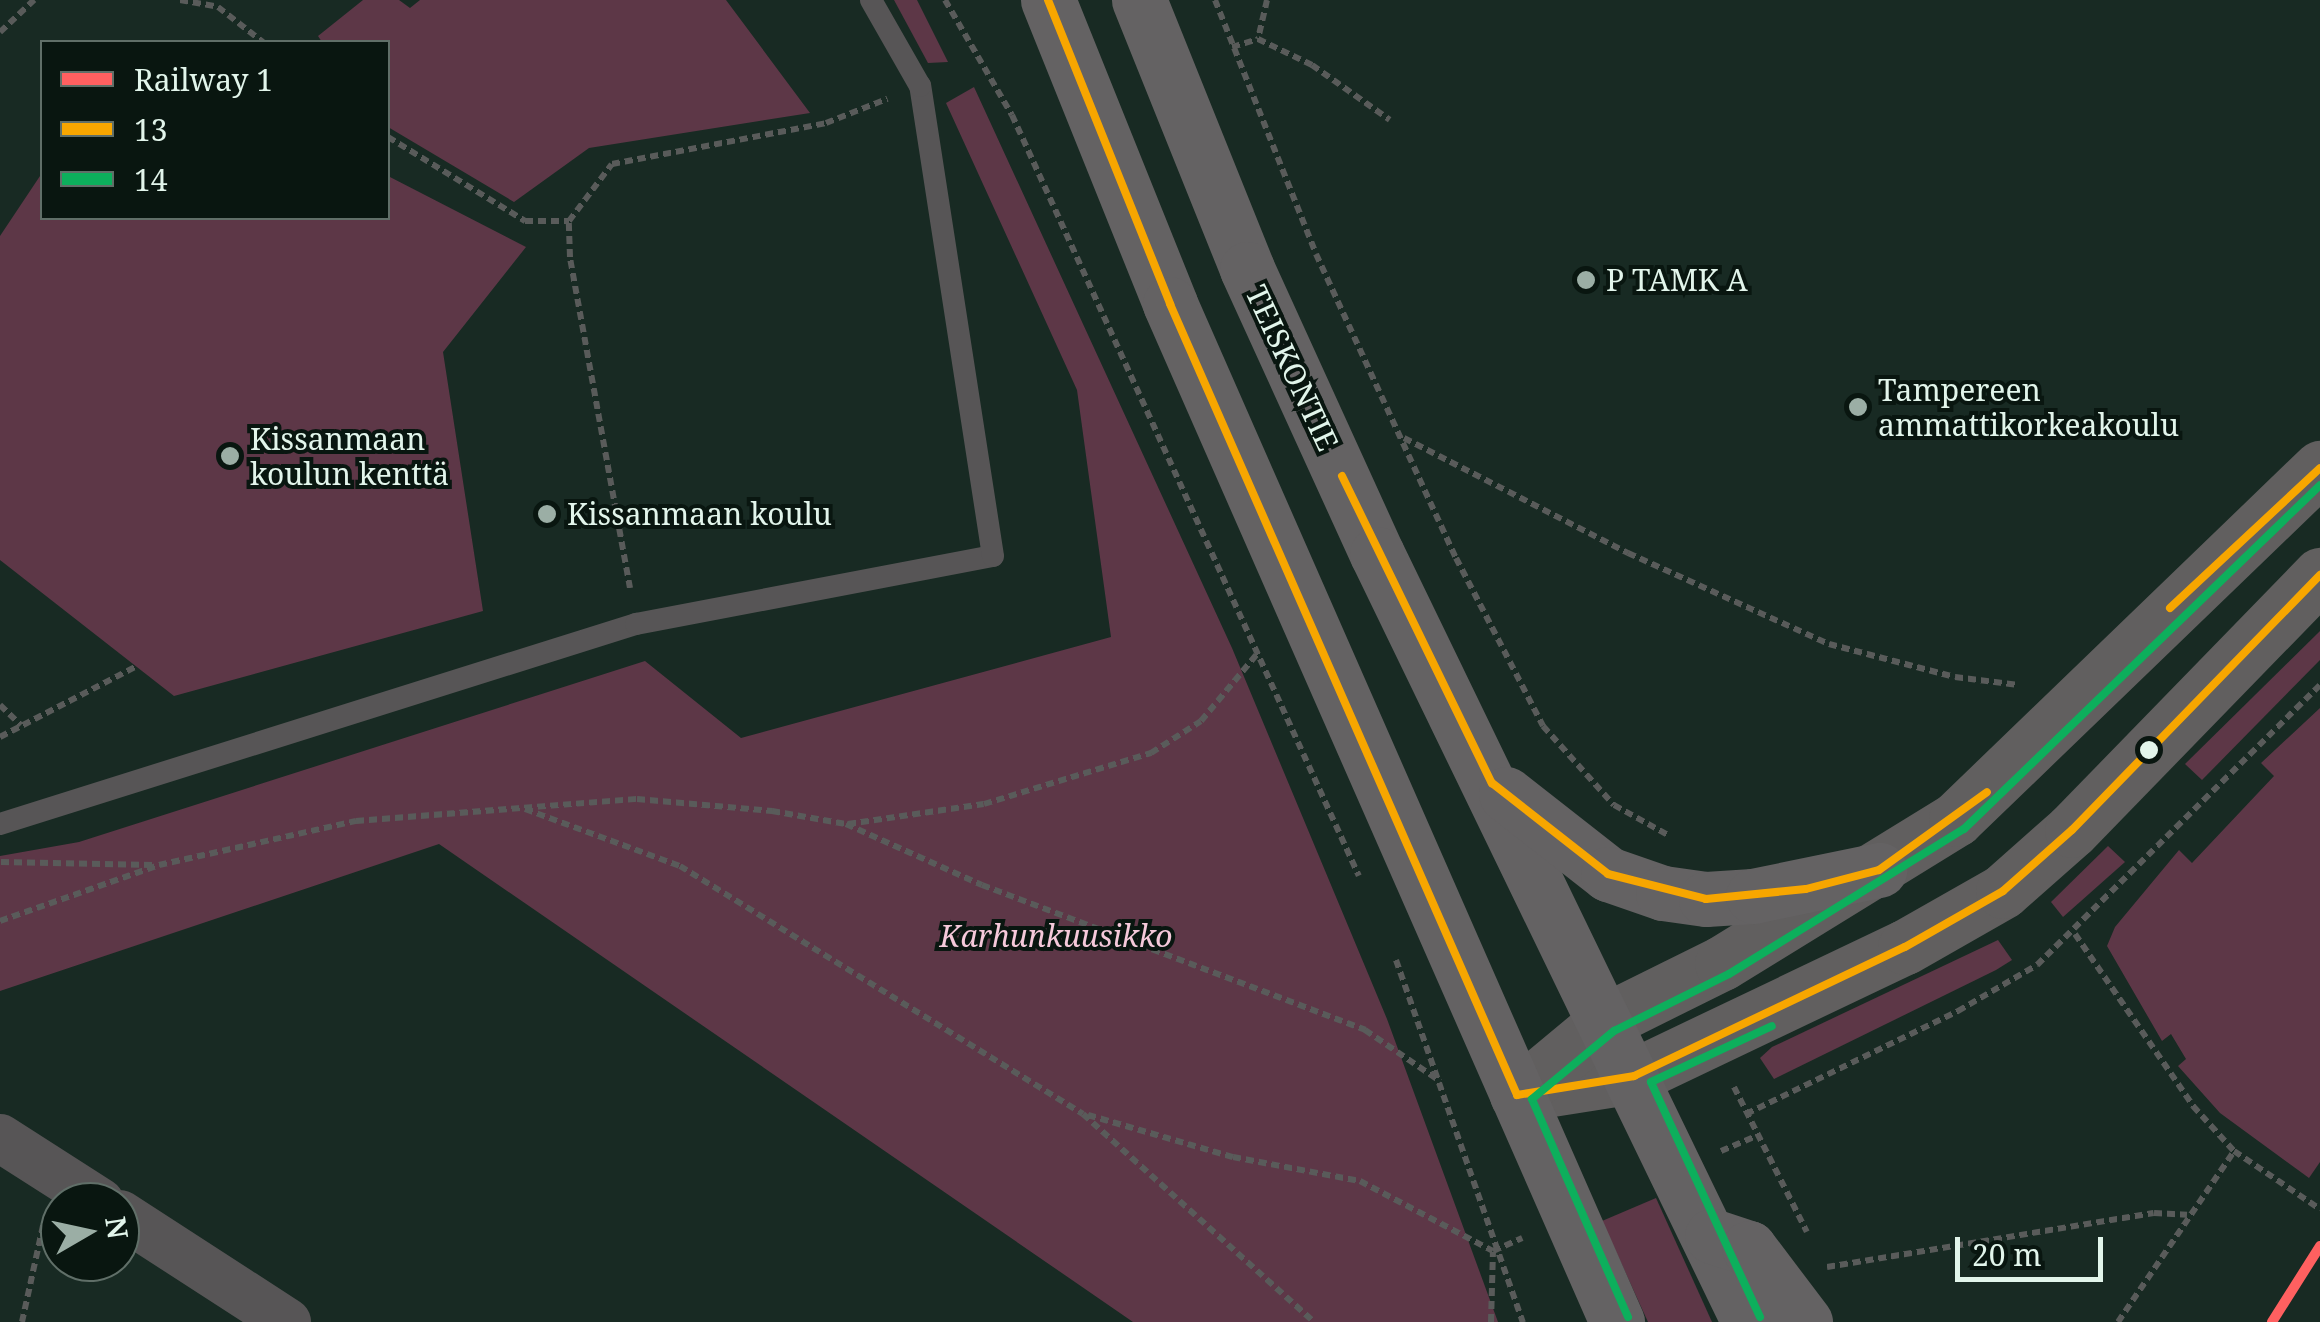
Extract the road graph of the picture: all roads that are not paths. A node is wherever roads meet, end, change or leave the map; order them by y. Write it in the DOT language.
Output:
graph roads {
  1 [pos="871,0"];
  2 [pos="1048,0"];
  3 [pos="1139,0"];
  4 [pos="2320,468"];
  5 [pos="2320,575"];
  6 [pos="1492,783"];
  7 [pos="0,824"];
  8 [pos="1879,870"];
  9 [pos="1607,1020"];
  10 [pos="1634,1076"];
  11 [pos="1517,1094"];
  12 [pos="0,1138"];
  13 [pos="69,1182"];
  14 [pos="140,1227"];
  15 [pos="1710,1236"];
  16 [pos="287,1322"];
  17 [pos="1617,1322"];
  18 [pos="1749,1322"];
  19 [pos="1805,1322"];
  1 -- 7 [label="lane"];
  2 -- 11 [label="highway"];
  3 -- 6 [label="highway, TEISKONTIE"];
  4 -- 8 [label="street"];
  5 -- 10 [label="street"];
  6 -- 8 [label="highway"];
  6 -- 9 [label="highway, TEISKONTIE"];
  8 -- 9 [label="street"];
  9 -- 10 [label="highway, TEISKONTIE"];
  9 -- 11 [label="street"];
  10 -- 11 [label="street"];
  10 -- 15 [label="highway, TEISKONTIE"];
  11 -- 17 [label="highway"];
  12 -- 13 [label="street"];
  14 -- 16 [label="street"];
  15 -- 18 [label="highway, TEISKONTIE"];
  15 -- 19 [label="highway"];
}
